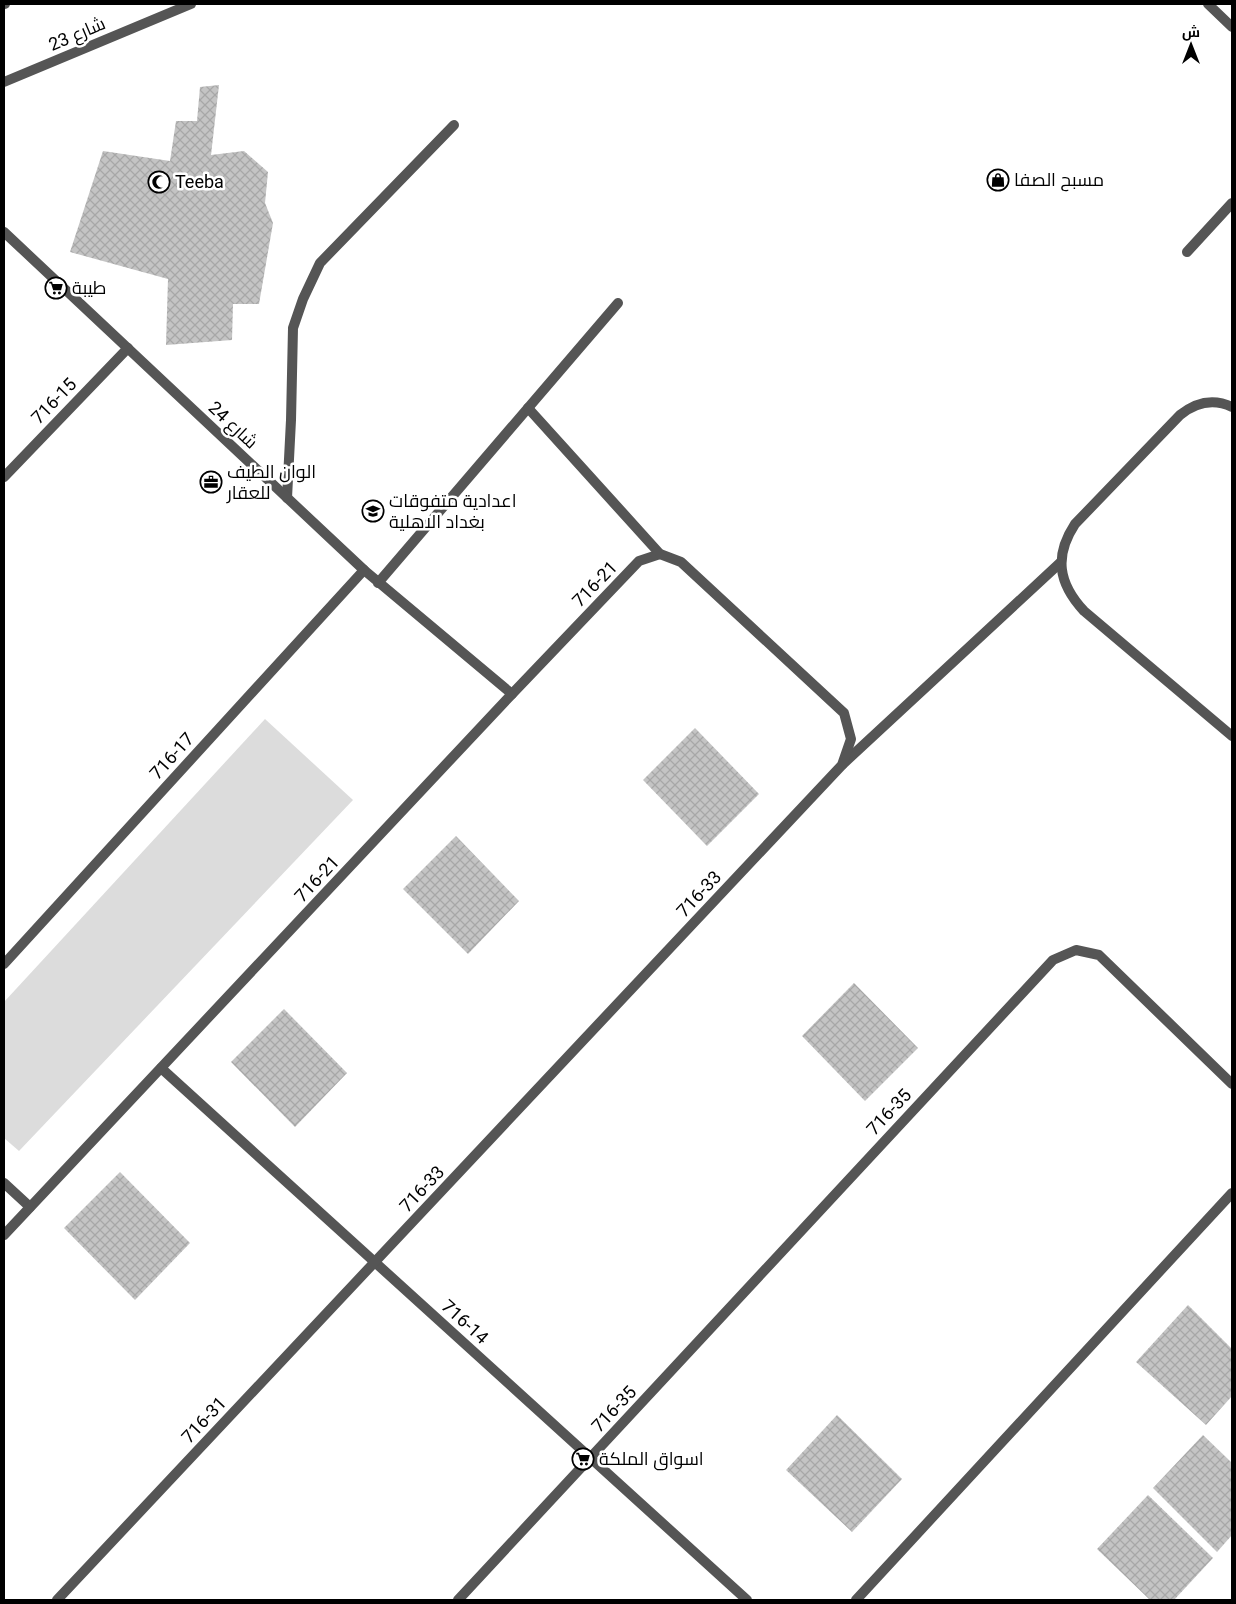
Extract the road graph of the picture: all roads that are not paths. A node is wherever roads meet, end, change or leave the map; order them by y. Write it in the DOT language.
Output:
graph roads {
  1 [pos="191,4"];
  2 [pos="1208,4"];
  3 [pos="1232,27"];
  4 [pos="4,82"];
  5 [pos="454,125"];
  6 [pos="1232,203"];
  7 [pos="4,232"];
  8 [pos="1187,252"];
  9 [pos="618,304"];
  10 [pos="128,348"];
  11 [pos="1232,407"];
  12 [pos="528,408"];
  13 [pos="4,477"];
  14 [pos="287,498"];
  15 [pos="660,554"];
  16 [pos="1061,562"];
  17 [pos="364,570"];
  18 [pos="378,583"];
  19 [pos="512,694"];
  20 [pos="1232,736"];
  21 [pos="842,765"];
  22 [pos="4,964"];
  23 [pos="162,1068"];
  24 [pos="1232,1084"];
  25 [pos="4,1183"];
  26 [pos="1232,1193"];
  27 [pos="30,1207"];
  28 [pos="4,1235"];
  29 [pos="375,1262"];
  30 [pos="590,1458"];
  31 [pos="57,1600"];
  32 [pos="458,1600"];
  33 [pos="747,1600"];
  34 [pos="856,1600"];
  1 -- 4 [label="street, شارع 23"];
  2 -- 3 [label="street"];
  5 -- 14 [label="street"];
  6 -- 8 [label="street"];
  7 -- 10 [label="street, شارع 24"];
  9 -- 12 [label="street"];
  10 -- 13 [label="street, 716-15"];
  10 -- 14 [label="street, شارع 24"];
  11 -- 16 [label="street"];
  12 -- 15 [label="street"];
  12 -- 18 [label="street"];
  14 -- 17 [label="street, شارع 24"];
  15 -- 19 [label="street, 716-21"];
  15 -- 21 [label="street, 716-33"];
  16 -- 20 [label="street"];
  16 -- 21 [label="street"];
  17 -- 18 [label="street, شارع 24"];
  17 -- 22 [label="street, 716-17"];
  18 -- 19 [label="street, شارع 24"];
  19 -- 23 [label="street, 716-21"];
  21 -- 29 [label="street, 716-33"];
  23 -- 27 [label="street, 716-21"];
  23 -- 29 [label="street, 716-14"];
  24 -- 30 [label="street, 716-35"];
  25 -- 27 [label="street"];
  26 -- 34 [label="street"];
  27 -- 28 [label="street, 716-21"];
  29 -- 30 [label="street, 716-14"];
  29 -- 31 [label="street, 716-31"];
  30 -- 32 [label="street"];
  30 -- 33 [label="street, 716-14"];
}
